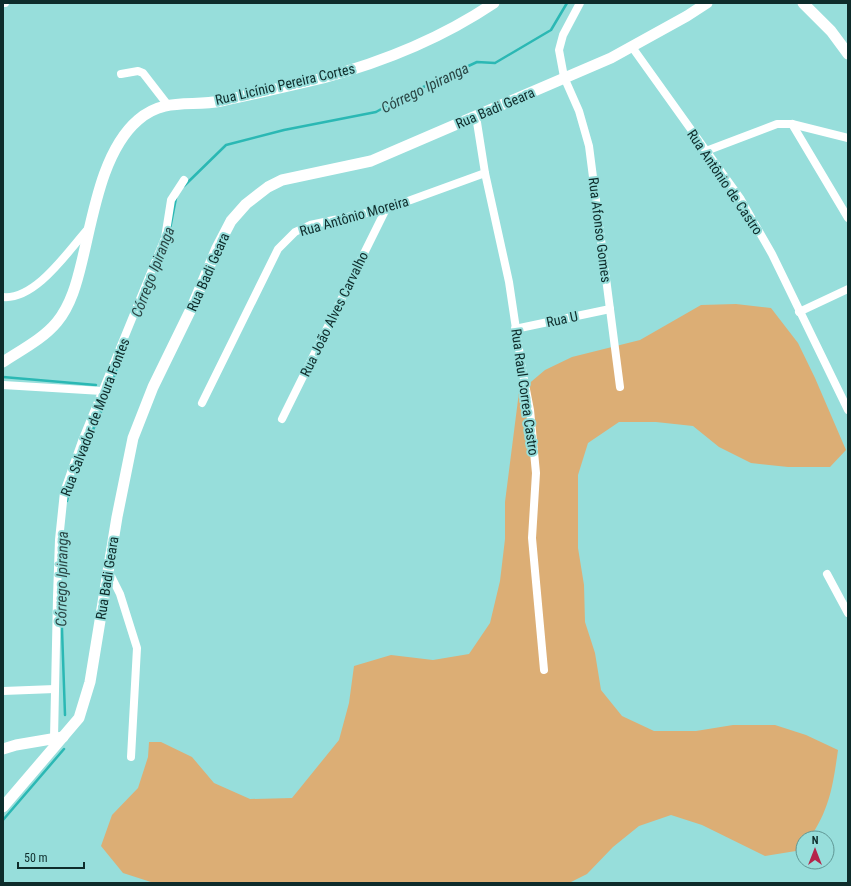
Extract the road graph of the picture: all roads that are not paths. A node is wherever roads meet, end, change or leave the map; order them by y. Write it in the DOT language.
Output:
graph roads {
  1 [pos="494,3"];
  2 [pos="580,3"];
  3 [pos="706,3"];
  4 [pos="803,3"];
  5 [pos="632,47"];
  6 [pos="848,54"];
  7 [pos="121,74"];
  8 [pos="564,78"];
  9 [pos="166,104"];
  10 [pos="476,116"];
  11 [pos="792,124"];
  12 [pos="848,138"];
  13 [pos="706,151"];
  14 [pos="485,173"];
  15 [pos="184,180"];
  16 [pos="386,209"];
  17 [pos="848,218"];
  18 [pos="90,227"];
  19 [pos="848,289"];
  20 [pos="3,297"];
  21 [pos="610,309"];
  22 [pos="799,312"];
  23 [pos="515,330"];
  24 [pos="3,362"];
  25 [pos="3,385"];
  26 [pos="620,387"];
  27 [pos="102,391"];
  28 [pos="202,403"];
  29 [pos="848,410"];
  30 [pos="282,419"];
  31 [pos="108,572"];
  32 [pos="827,574"];
  33 [pos="848,613"];
  34 [pos="544,670"];
  35 [pos="55,689"];
  36 [pos="3,691"];
  37 [pos="58,738"];
  38 [pos="3,749"];
  39 [pos="131,757"];
  40 [pos="3,807"];
  1 -- 9 [label="street, Rua Licínio Pereira Cortes"];
  2 -- 8 [label="street, Rua Afonso Gomes"];
  3 -- 5 [label="street, Rua Badi Geara"];
  4 -- 6 [label="street"];
  5 -- 8 [label="street, Rua Badi Geara"];
  5 -- 13 [label="street, Rua Antônio de Castro"];
  7 -- 9 [label="street"];
  8 -- 10 [label="street, Rua Badi Geara"];
  8 -- 21 [label="street, Rua Afonso Gomes"];
  9 -- 18 [label="street, Rua Licínio Pereira Cortes"];
  10 -- 14 [label="street, Rua Raul Correa Castro"];
  10 -- 31 [label="street, Rua Badi Geara"];
  11 -- 12 [label="street"];
  11 -- 13 [label="street"];
  11 -- 17 [label="street"];
  13 -- 22 [label="street, Rua Antônio de Castro"];
  14 -- 16 [label="street, Rua Antônio Moreira"];
  14 -- 23 [label="street, Rua Raul Correa Castro"];
  15 -- 27 [label="street, Rua Salvador de Moura Fontes"];
  16 -- 28 [label="street, Rua Antônio Moreira"];
  16 -- 30 [label="street, Rua João Alves Carvalho"];
  18 -- 20 [label="street"];
  18 -- 24 [label="street, Rua Licínio Pereira Cortes"];
  19 -- 22 [label="street"];
  21 -- 23 [label="street, Rua U"];
  21 -- 26 [label="street, Rua Afonso Gomes"];
  22 -- 29 [label="street, Rua Antônio de Castro"];
  23 -- 34 [label="street, Rua Raul Correa Castro"];
  25 -- 27 [label="street"];
  27 -- 35 [label="street, Rua Salvador de Moura Fontes"];
  31 -- 37 [label="street, Rua Badi Geara"];
  31 -- 39 [label="street"];
  32 -- 33 [label="street"];
  35 -- 36 [label="street"];
  35 -- 37 [label="street, Rua Salvador de Moura Fontes"];
  37 -- 38 [label="street"];
  37 -- 40 [label="street, Rua Badi Geara"];
}
